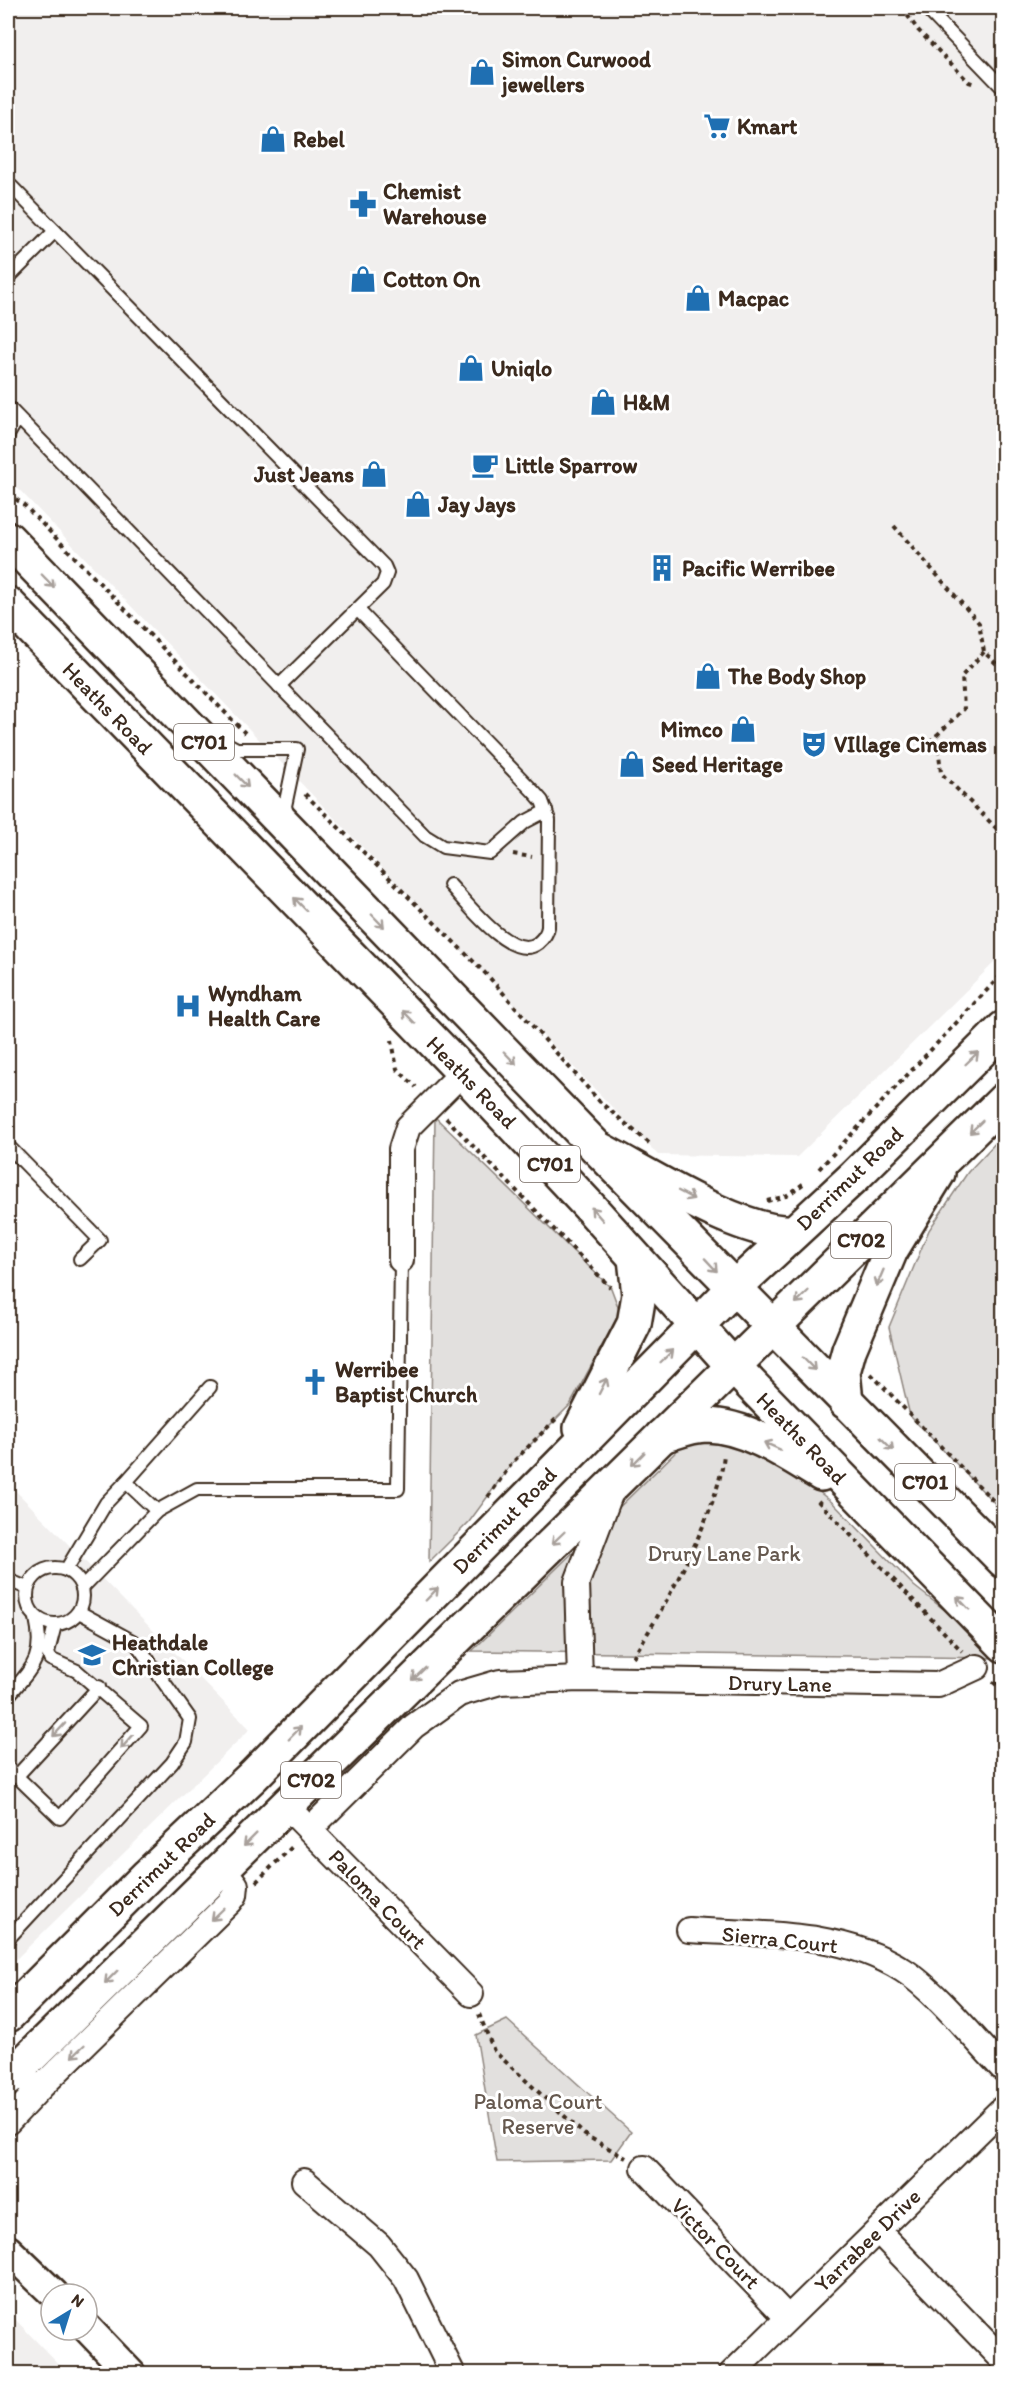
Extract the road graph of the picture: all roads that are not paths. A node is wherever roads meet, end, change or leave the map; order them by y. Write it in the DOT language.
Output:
graph roads {
  1 [pos="926,8"];
  2 [pos="1004,89"];
  3 [pos="8,183"];
  4 [pos="55,231"];
  5 [pos="8,278"];
  6 [pos="8,407"];
  7 [pos="18,418"];
  8 [pos="8,435"];
  9 [pos="8,539"];
  10 [pos="8,604"];
  11 [pos="358,610"];
  12 [pos="279,686"];
  13 [pos="183,721"];
  14 [pos="546,811"];
  15 [pos="291,832"];
  16 [pos="450,885"];
  17 [pos="440,986"];
  18 [pos="1004,1028"];
  19 [pos="463,1072"];
  20 [pos="1004,1100"];
  21 [pos="8,1146"];
  22 [pos="597,1148"];
  23 [pos="949,1154"];
  24 [pos="794,1232"];
  25 [pos="635,1258"];
  26 [pos="80,1259"];
  27 [pos="401,1260"];
  28 [pos="734,1288"];
  29 [pos="698,1325"];
  30 [pos="773,1326"];
  31 [pos="733,1366"];
  32 [pos="210,1387"];
  33 [pos="846,1402"];
  34 [pos="662,1436"];
  35 [pos="566,1456"];
  36 [pos="126,1482"];
  37 [pos="615,1482"];
  38 [pos="859,1497"];
  39 [pos="157,1510"];
  40 [pos="1004,1562"];
  41 [pos="66,1570"];
  42 [pos="8,1580"];
  43 [pos="27,1588"];
  44 [pos="82,1588"];
  45 [pos="79,1612"];
  46 [pos="36,1618"];
  47 [pos="55,1624"];
  48 [pos="1004,1645"];
  49 [pos="976,1667"];
  50 [pos="580,1679"];
  51 [pos="99,1687"];
  52 [pos="8,1696"];
  53 [pos="12,1772"];
  54 [pos="254,1775"];
  55 [pos="285,1806"];
  56 [pos="310,1829"];
  57 [pos="148,1875"];
  58 [pos="229,1881"];
  59 [pos="689,1930"];
  60 [pos="8,1939"];
  61 [pos="471,1994"];
  62 [pos="8,2016"];
  63 [pos="1004,2070"];
  64 [pos="20,2080"];
  65 [pos="1004,2107"];
  66 [pos="8,2122"];
  67 [pos="644,2168"];
  68 [pos="304,2181"];
  69 [pos="878,2231"];
  70 [pos="8,2239"];
  71 [pos="8,2250"];
  72 [pos="42,2282"];
  73 [pos="44,2282"];
  74 [pos="787,2317"];
  75 [pos="99,2340"];
  76 [pos="1004,2361"];
  77 [pos="131,2373"];
  78 [pos="453,2373"];
  79 [pos="731,2373"];
  1 -- 2 [label="lane"];
  3 -- 4 [label="lane"];
  4 -- 5 [label="lane"];
  4 -- 11 [label="lane"];
  6 -- 7 [label="lane"];
  7 -- 8 [label="lane"];
  7 -- 12 [label="lane"];
  9 -- 13 [label="main road, Heaths Road / C701, one-way"];
  19 -- 10 [label="main road, Heaths Road / C701, one-way"];
  11 -- 12 [label="lane"];
  11 -- 14 [label="lane"];
  12 -- 14 [label="lane"];
  13 -- 15 [label="main road, Heaths Road / C701, one-way"];
  13 -- 15 [label="lane"];
  14 -- 16 [label="lane"];
  15 -- 17 [label="main road, Heaths Road / C701, one-way"];
  17 -- 19 [label="main road"];
  17 -- 22 [label="main road, Heaths Road / C701, one-way"];
  24 -- 18 [label="main road, Derrimut Road / C702, one-way"];
  25 -- 19 [label="main road, Heaths Road / C701, one-way"];
  19 -- 27 [label="street"];
  20 -- 23 [label="main road, Derrimut Road / C702, one-way"];
  21 -- 26 [label="lane"];
  22 -- 24 [label="main road, one-way"];
  22 -- 28 [label="main road, Heaths Road / C701, one-way"];
  23 -- 30 [label="main road, Derrimut Road / C702, one-way"];
  23 -- 33 [label="main road, one-way"];
  24 -- 28 [label="main road, Derrimut Road / C702"];
  25 -- 29 [label="main road, Heaths Road / C701"];
  35 -- 25 [label="main road, one-way"];
  27 -- 39 [label="lane"];
  28 -- 29 [label="main road, Derrimut Road / C702"];
  28 -- 30 [label="main road, Heaths Road / C701"];
  29 -- 31 [label="main road, Heaths Road / C701"];
  35 -- 29 [label="main road, Derrimut Road / C702, one-way"];
  30 -- 31 [label="main road, Derrimut Road / C702"];
  30 -- 33 [label="main road, Heaths Road / C701, one-way"];
  31 -- 34 [label="main road, Derrimut Road / C702"];
  31 -- 38 [label="main road, Heaths Road / C701"];
  32 -- 36 [label="lane"];
  33 -- 40 [label="main road, Heaths Road / C701, one-way"];
  34 -- 37 [label="main road, Derrimut Road / C702, one-way"];
  38 -- 34 [label="main road, one-way"];
  54 -- 35 [label="main road, Derrimut Road / C702, one-way"];
  36 -- 39 [label="lane"];
  36 -- 41 [label="lane"];
  37 -- 50 [label="street"];
  37 -- 55 [label="main road, Derrimut Road / C702, one-way"];
  48 -- 38 [label="main road, Heaths Road / C701, one-way"];
  39 -- 44 [label="lane"];
  41 -- 43 [label="lane"];
  41 -- 44 [label="lane"];
  42 -- 43 [label="lane"];
  43 -- 46 [label="lane"];
  44 -- 45 [label="lane"];
  45 -- 47 [label="lane"];
  45 -- 60 [label="lane"];
  46 -- 47 [label="lane"];
  46 -- 52 [label="lane"];
  47 -- 51 [label="lane"];
  49 -- 50 [label="street, Drury Lane"];
  50 -- 56 [label="street, Drury Lane"];
  51 -- 53 [label="lane, one-way"];
  51 -- 53 [label="lane, one-way"];
  54 -- 55 [label="main road"];
  54 -- 57 [label="main road, Derrimut Road / C702"];
  55 -- 56 [label="street, Paloma Court"];
  55 -- 58 [label="main road, Derrimut Road / C702, one-way"];
  56 -- 61 [label="street, Paloma Court"];
  57 -- 58 [label="main road"];
  57 -- 62 [label="main road, Derrimut Road / C702"];
  58 -- 64 [label="main road, Derrimut Road / C702, one-way"];
  59 -- 63 [label="street, Sierra Court"];
  64 -- 66 [label="street"];
  65 -- 69 [label="street, Yarrabee Drive"];
  67 -- 74 [label="street, Victor Court"];
  68 -- 78 [label="street"];
  69 -- 74 [label="street, Yarrabee Drive"];
  69 -- 76 [label="street"];
  70 -- 73 [label="street"];
  71 -- 72 [label="street"];
  74 -- 79 [label="street, Yarrabee Drive"];
  75 -- 77 [label="street"];
}
